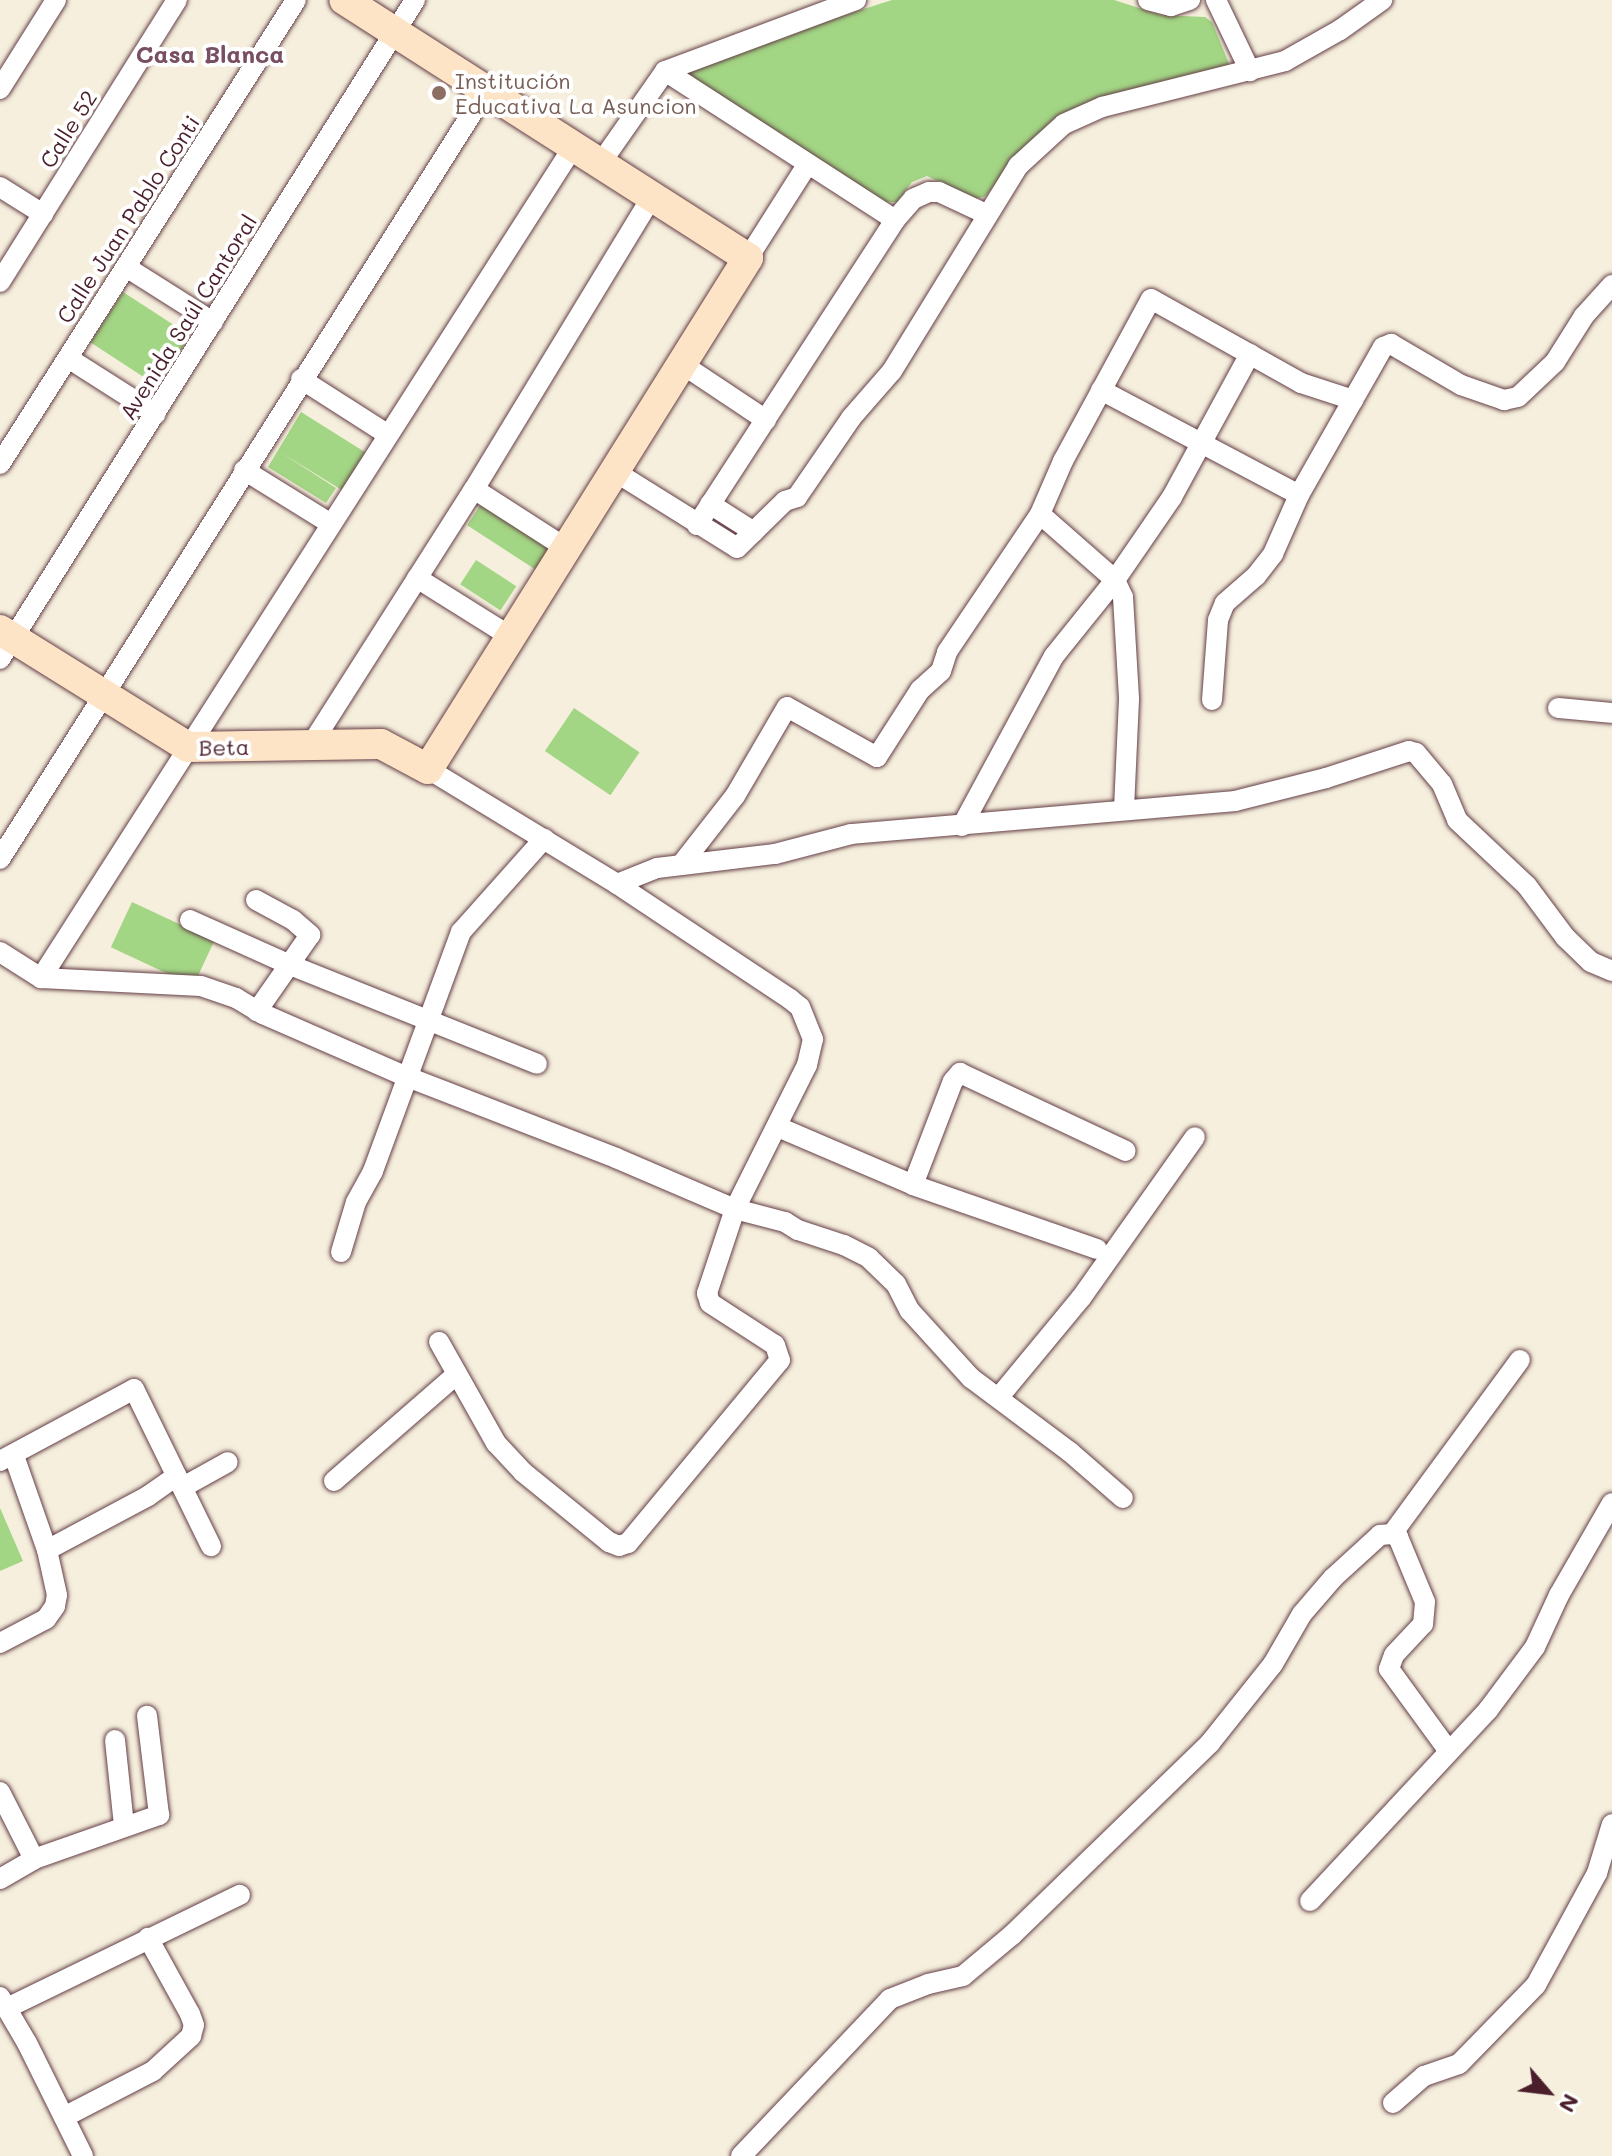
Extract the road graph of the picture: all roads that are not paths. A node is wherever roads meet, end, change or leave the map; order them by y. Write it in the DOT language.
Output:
graph roads {
  1 [pos="56,0"];
  2 [pos="177,0"];
  3 [pos="296,0"];
  4 [pos="345,0"];
  5 [pos="415,0"];
  6 [pos="856,0"];
  7 [pos="1148,0"];
  8 [pos="1190,0"];
  9 [pos="1216,0"];
  10 [pos="1382,0"];
  11 [pos="814,7"];
  12 [pos="395,32"];
  13 [pos="665,71"];
  14 [pos="1250,71"];
  15 [pos="0,89"];
  16 [pos="486,91"];
  17 [pos="573,147"];
  18 [pos="600,164"];
  19 [pos="807,165"];
  20 [pos="0,187"];
  21 [pos="652,197"];
  22 [pos="43,214"];
  23 [pos="986,214"];
  24 [pos="895,220"];
  25 [pos="748,258"];
  26 [pos="126,267"];
  27 [pos="0,282"];
  28 [pos="1612,285"];
  29 [pos="213,322"];
  30 [pos="1250,354"];
  31 [pos="68,358"];
  32 [pos="682,364"];
  33 [pos="301,379"];
  34 [pos="1101,390"];
  35 [pos="1353,400"];
  36 [pos="156,414"];
  37 [pos="766,420"];
  38 [pos="387,434"];
  39 [pos="1201,442"];
  40 [pos="0,464"];
  41 [pos="244,470"];
  42 [pos="614,471"];
  43 [pos="474,489"];
  44 [pos="1299,495"];
  45 [pos="710,504"];
  46 [pos="1040,514"];
  47 [pos="331,524"];
  48 [pos="697,525"];
  49 [pos="754,532"];
  50 [pos="566,548"];
  51 [pos="417,578"];
  52 [pos="1115,580"];
  53 [pos="511,637"];
  54 [pos="4,642"];
  55 [pos="104,694"];
  56 [pos="1212,700"];
  57 [pos="1558,708"];
  58 [pos="1612,713"];
  59 [pos="311,745"];
  60 [pos="188,747"];
  61 [pos="428,769"];
  62 [pos="1124,809"];
  63 [pos="962,826"];
  64 [pos="544,839"];
  65 [pos="0,859"];
  66 [pos="681,865"];
  67 [pos="617,884"];
  68 [pos="256,900"];
  69 [pos="190,920"];
  70 [pos="0,952"];
  71 [pos="290,965"];
  72 [pos="1612,971"];
  73 [pos="41,978"];
  74 [pos="257,1011"];
  75 [pos="429,1020"];
  76 [pos="537,1064"];
  77 [pos="405,1076"];
  78 [pos="778,1127"];
  79 [pos="1195,1137"];
  80 [pos="1126,1151"];
  81 [pos="913,1185"];
  82 [pos="735,1209"];
  83 [pos="1097,1249"];
  84 [pos="341,1252"];
  85 [pos="439,1342"];
  86 [pos="1520,1360"];
  87 [pos="457,1374"];
  88 [pos="999,1397"];
  89 [pos="7,1458"];
  90 [pos="228,1462"];
  91 [pos="180,1481"];
  92 [pos="334,1481"];
  93 [pos="1123,1498"];
  94 [pos="1612,1503"];
  95 [pos="1392,1534"];
  96 [pos="211,1546"];
  97 [pos="47,1550"];
  98 [pos="0,1643"];
  99 [pos="147,1716"];
  100 [pos="115,1740"];
  101 [pos="1448,1750"];
  102 [pos="0,1792"];
  103 [pos="1612,1824"];
  104 [pos="124,1826"];
  105 [pos="34,1859"];
  106 [pos="0,1879"];
  107 [pos="240,1895"];
  108 [pos="1310,1901"];
  109 [pos="148,1938"];
  110 [pos="3,2002"];
  111 [pos="1393,2103"];
  112 [pos="64,2117"];
  113 [pos="83,2156"];
  114 [pos="741,2156"];
  1 -- 15 [label="street"];
  2 -- 22 [label="street, Calle 52"];
  3 -- 26 [label="street, Calle Juan Pablo Conti"];
  4 -- 12 [label="street"];
  5 -- 12 [label="street, Avenida Saúl Cantoral"];
  6 -- 11 [label="street"];
  7 -- 8 [label="street"];
  9 -- 14 [label="street"];
  10 -- 14 [label="street"];
  11 -- 13 [label="street"];
  12 -- 16 [label="street"];
  12 -- 29 [label="street, Avenida Saúl Cantoral"];
  13 -- 18 [label="street"];
  13 -- 19 [label="street"];
  14 -- 23 [label="street"];
  16 -- 17 [label="street"];
  16 -- 33 [label="street"];
  17 -- 18 [label="street"];
  17 -- 38 [label="street"];
  18 -- 21 [label="street"];
  19 -- 24 [label="street"];
  19 -- 25 [label="street"];
  20 -- 22 [label="street"];
  21 -- 25 [label="street"];
  21 -- 43 [label="street"];
  22 -- 27 [label="street, Calle 52"];
  23 -- 24 [label="street"];
  23 -- 49 [label="street"];
  24 -- 37 [label="street"];
  25 -- 32 [label="street"];
  26 -- 29 [label="street"];
  26 -- 31 [label="street, Calle Juan Pablo Conti"];
  28 -- 35 [label="street"];
  29 -- 36 [label="street, Avenida Saúl Cantoral"];
  30 -- 34 [label="street"];
  30 -- 35 [label="street"];
  30 -- 39 [label="street"];
  31 -- 36 [label="street"];
  31 -- 40 [label="street, Calle Juan Pablo Conti"];
  32 -- 37 [label="street"];
  32 -- 42 [label="street"];
  33 -- 38 [label="street"];
  33 -- 41 [label="street"];
  34 -- 39 [label="street"];
  34 -- 46 [label="street"];
  35 -- 44 [label="street"];
  36 -- 54 [label="street, Avenida Saúl Cantoral"];
  37 -- 45 [label="street"];
  38 -- 47 [label="street"];
  39 -- 44 [label="street"];
  39 -- 52 [label="street"];
  41 -- 47 [label="street"];
  41 -- 55 [label="street"];
  42 -- 48 [label="street"];
  42 -- 50 [label="street"];
  43 -- 50 [label="street"];
  43 -- 51 [label="street"];
  44 -- 56 [label="street"];
  45 -- 48 [label="street"];
  45 -- 49 [label="street"];
  46 -- 52 [label="street"];
  46 -- 66 [label="street"];
  47 -- 60 [label="street"];
  48 -- 49 [label="street"];
  50 -- 53 [label="street"];
  51 -- 53 [label="street"];
  51 -- 59 [label="street"];
  52 -- 62 [label="street"];
  52 -- 63 [label="street"];
  53 -- 61 [label="street"];
  54 -- 55 [label="street, Beta"];
  55 -- 60 [label="street, Beta"];
  55 -- 65 [label="street"];
  57 -- 58 [label="street"];
  59 -- 60 [label="street, Beta"];
  59 -- 61 [label="street, Beta"];
  60 -- 73 [label="street"];
  61 -- 64 [label="street"];
  62 -- 63 [label="street"];
  62 -- 72 [label="street"];
  63 -- 66 [label="street"];
  64 -- 67 [label="street"];
  64 -- 75 [label="street"];
  66 -- 67 [label="street"];
  67 -- 78 [label="street"];
  68 -- 71 [label="street"];
  69 -- 71 [label="street"];
  70 -- 73 [label="street"];
  71 -- 74 [label="street"];
  71 -- 75 [label="street"];
  73 -- 74 [label="street"];
  74 -- 77 [label="street"];
  75 -- 76 [label="street"];
  75 -- 77 [label="street"];
  77 -- 82 [label="street"];
  77 -- 84 [label="street"];
  78 -- 81 [label="street"];
  78 -- 82 [label="street"];
  79 -- 88 [label="street"];
  80 -- 81 [label="street"];
  81 -- 83 [label="street"];
  82 -- 87 [label="street"];
  82 -- 88 [label="street"];
  85 -- 87 [label="street"];
  86 -- 95 [label="street"];
  87 -- 92 [label="street"];
  88 -- 93 [label="street"];
  89 -- 91 [label="street"];
  89 -- 97 [label="street"];
  90 -- 91 [label="street"];
  91 -- 96 [label="street"];
  91 -- 97 [label="street"];
  94 -- 101 [label="street"];
  95 -- 101 [label="street"];
  95 -- 114 [label="street"];
  97 -- 98 [label="street"];
  99 -- 104 [label="street"];
  100 -- 104 [label="street"];
  101 -- 108 [label="street"];
  102 -- 105 [label="street"];
  103 -- 111 [label="street"];
  104 -- 105 [label="street"];
  105 -- 106 [label="street"];
  107 -- 109 [label="street"];
  109 -- 110 [label="street"];
  109 -- 112 [label="street"];
  110 -- 112 [label="street"];
  112 -- 113 [label="street"];
}
